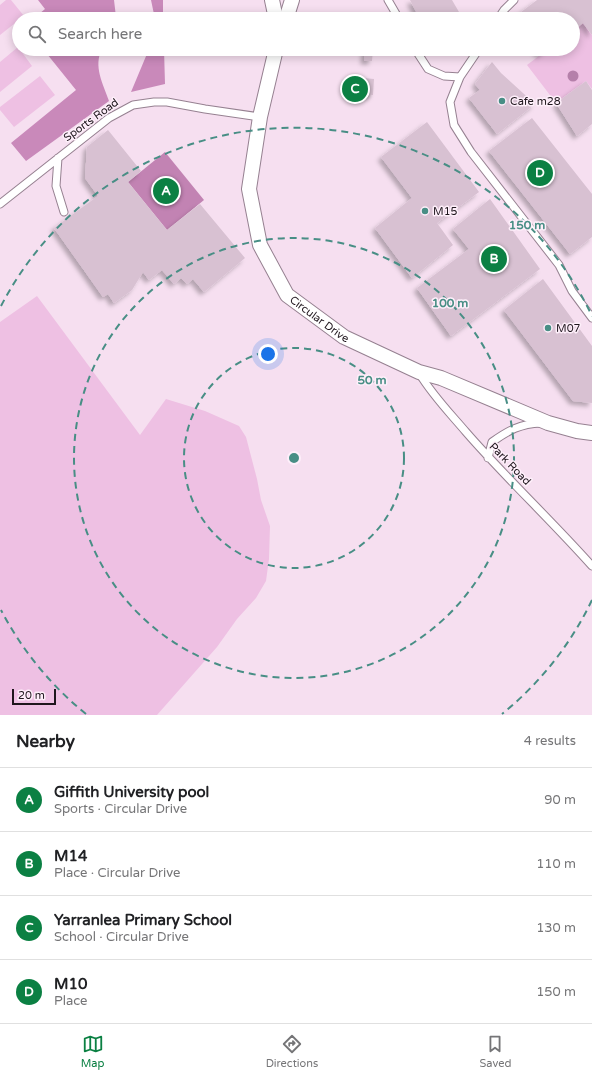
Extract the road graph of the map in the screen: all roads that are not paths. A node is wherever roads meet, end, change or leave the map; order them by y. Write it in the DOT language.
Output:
graph roads {
  1 [pos="272,0"];
  2 [pos="292,0"];
  3 [pos="388,0"];
  4 [pos="514,0"];
  5 [pos="275,12"];
  6 [pos="288,12"];
  7 [pos="394,12"];
  8 [pos="503,12"];
  9 [pos="274,56"];
  10 [pos="419,56"];
  11 [pos="474,56"];
  12 [pos="460,76"];
  13 [pos="260,117"];
  14 [pos="58,158"];
  15 [pos="0,204"];
  16 [pos="64,212"];
  17 [pos="592,318"];
  18 [pos="419,372"];
  19 [pos="548,423"];
  20 [pos="592,433"];
  21 [pos="488,458"];
  22 [pos="592,566"];
  1 -- 5 [label="street"];
  2 -- 6 [label="street"];
  3 -- 7 [label="lane"];
  4 -- 8 [label="lane"];
  9 -- 13 [label="street, Circular Drive"];
  10 -- 12 [label="lane"];
  11 -- 12 [label="lane"];
  12 -- 17 [label="lane"];
  13 -- 14 [label="lane, Sports Road"];
  13 -- 18 [label="street, Circular Drive"];
  14 -- 15 [label="lane, Sports Road"];
  14 -- 16 [label="lane"];
  18 -- 19 [label="street, Circular Drive"];
  18 -- 21 [label="lane, Park Road"];
  19 -- 20 [label="street, Circular Drive"];
  19 -- 21 [label="lane"];
  21 -- 22 [label="lane, Park Road"];
}
